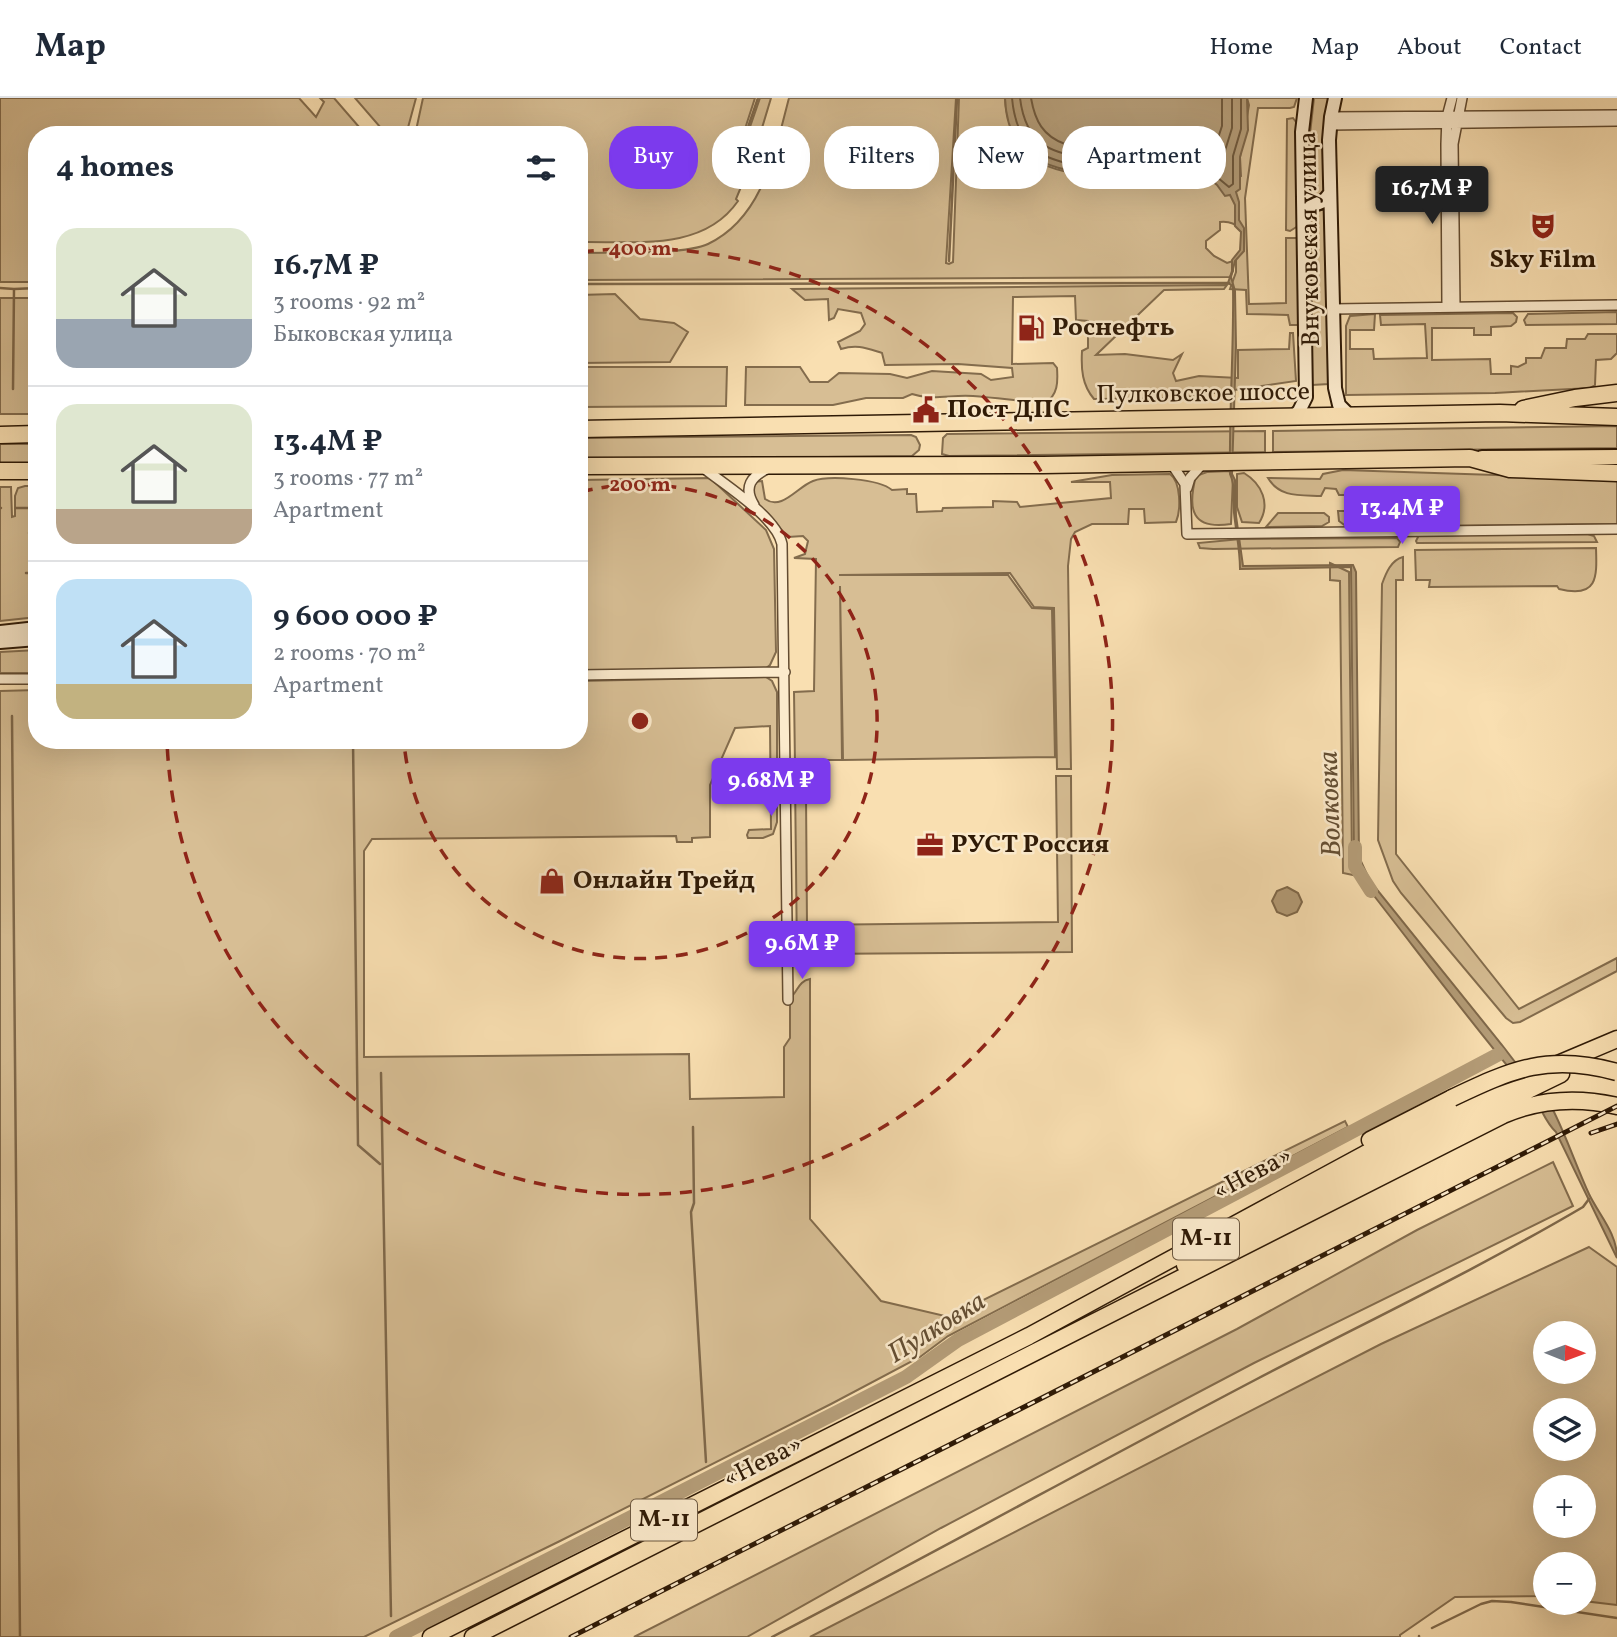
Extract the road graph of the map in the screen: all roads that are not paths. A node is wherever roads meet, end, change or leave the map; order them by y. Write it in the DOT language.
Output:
graph roads {
  1 [pos="1306,98"];
  2 [pos="1335,98"];
  3 [pos="1452,98"];
  4 [pos="1462,98"];
  5 [pos="1617,115"];
  6 [pos="1451,120"];
  7 [pos="1330,121"];
  8 [pos="1617,121"];
  9 [pos="1304,192"];
  10 [pos="1330,193"];
  11 [pos="1617,305"];
  12 [pos="1451,307"];
  13 [pos="1333,309"];
  14 [pos="1617,393"];
  15 [pos="1500,413"];
  16 [pos="1350,416"];
  17 [pos="1617,417"];
  18 [pos="1292,418"];
  19 [pos="588,429"];
  20 [pos="0,435"];
  21 [pos="28,435"];
  22 [pos="1617,457"];
  23 [pos="1470,458"];
  24 [pos="1204,461"];
  25 [pos="1171,462"];
  26 [pos="700,465"];
  27 [pos="588,466"];
  28 [pos="774,466"];
  29 [pos="0,471"];
  30 [pos="28,471"];
  31 [pos="1617,473"];
  32 [pos="1186,490"];
  33 [pos="756,510"];
  34 [pos="1617,529"];
  35 [pos="28,629"];
  36 [pos="0,632"];
  37 [pos="28,640"];
  38 [pos="0,642"];
  39 [pos="785,673"];
  40 [pos="588,675"];
  41 [pos="0,679"];
  42 [pos="28,679"];
  43 [pos="788,1000"];
  44 [pos="1617,1039"];
  45 [pos="1617,1050"];
  46 [pos="1617,1072"];
  47 [pos="1617,1105"];
  48 [pos="1459,1115"];
  49 [pos="431,1637"];
  50 [pos="473,1637"];
  1 -- 9 [label="street, Внуковская улица"];
  2 -- 7 [label="street, Внуковская улица"];
  3 -- 6 [label="street"];
  4 -- 6 [label="street"];
  5 -- 6 [label="street"];
  6 -- 7 [label="street"];
  6 -- 8 [label="street"];
  6 -- 12 [label="street"];
  7 -- 10 [label="street, Внуковская улица"];
  9 -- 10 [label="street"];
  9 -- 18 [label="street, Внуковская улица"];
  10 -- 13 [label="street, Внуковская улица"];
  11 -- 12 [label="street"];
  12 -- 13 [label="street"];
  13 -- 16 [label="street, Внуковская улица"];
  14 -- 15 [label="highway"];
  15 -- 16 [label="highway, Пулковское шоссе"];
  15 -- 17 [label="highway, Пулковское шоссе"];
  16 -- 18 [label="highway, Пулковское шоссе"];
  18 -- 19 [label="highway, Пулковское шоссе"];
  20 -- 21 [label="highway"];
  22 -- 23 [label="main road"];
  23 -- 24 [label="highway"];
  23 -- 31 [label="highway"];
  24 -- 25 [label="highway"];
  24 -- 32 [label="street"];
  25 -- 28 [label="highway"];
  25 -- 32 [label="street"];
  26 -- 27 [label="highway"];
  26 -- 28 [label="highway"];
  26 -- 33 [label="street"];
  28 -- 33 [label="street"];
  29 -- 30 [label="highway"];
  32 -- 34 [label="street"];
  33 -- 39 [label="street"];
  35 -- 36 [label="street"];
  37 -- 38 [label="street"];
  39 -- 40 [label="street"];
  39 -- 43 [label="street"];
  41 -- 42 [label="street"];
  44 -- 48 [label="highway"];
  45 -- 48 [label="highway"];
  46 -- 48 [label="highway, bridge"];
  47 -- 48 [label="highway"];
  48 -- 49 [label="highway, «Нева» / М-11"];
  48 -- 50 [label="highway, «Нева» / М-11"];
}
